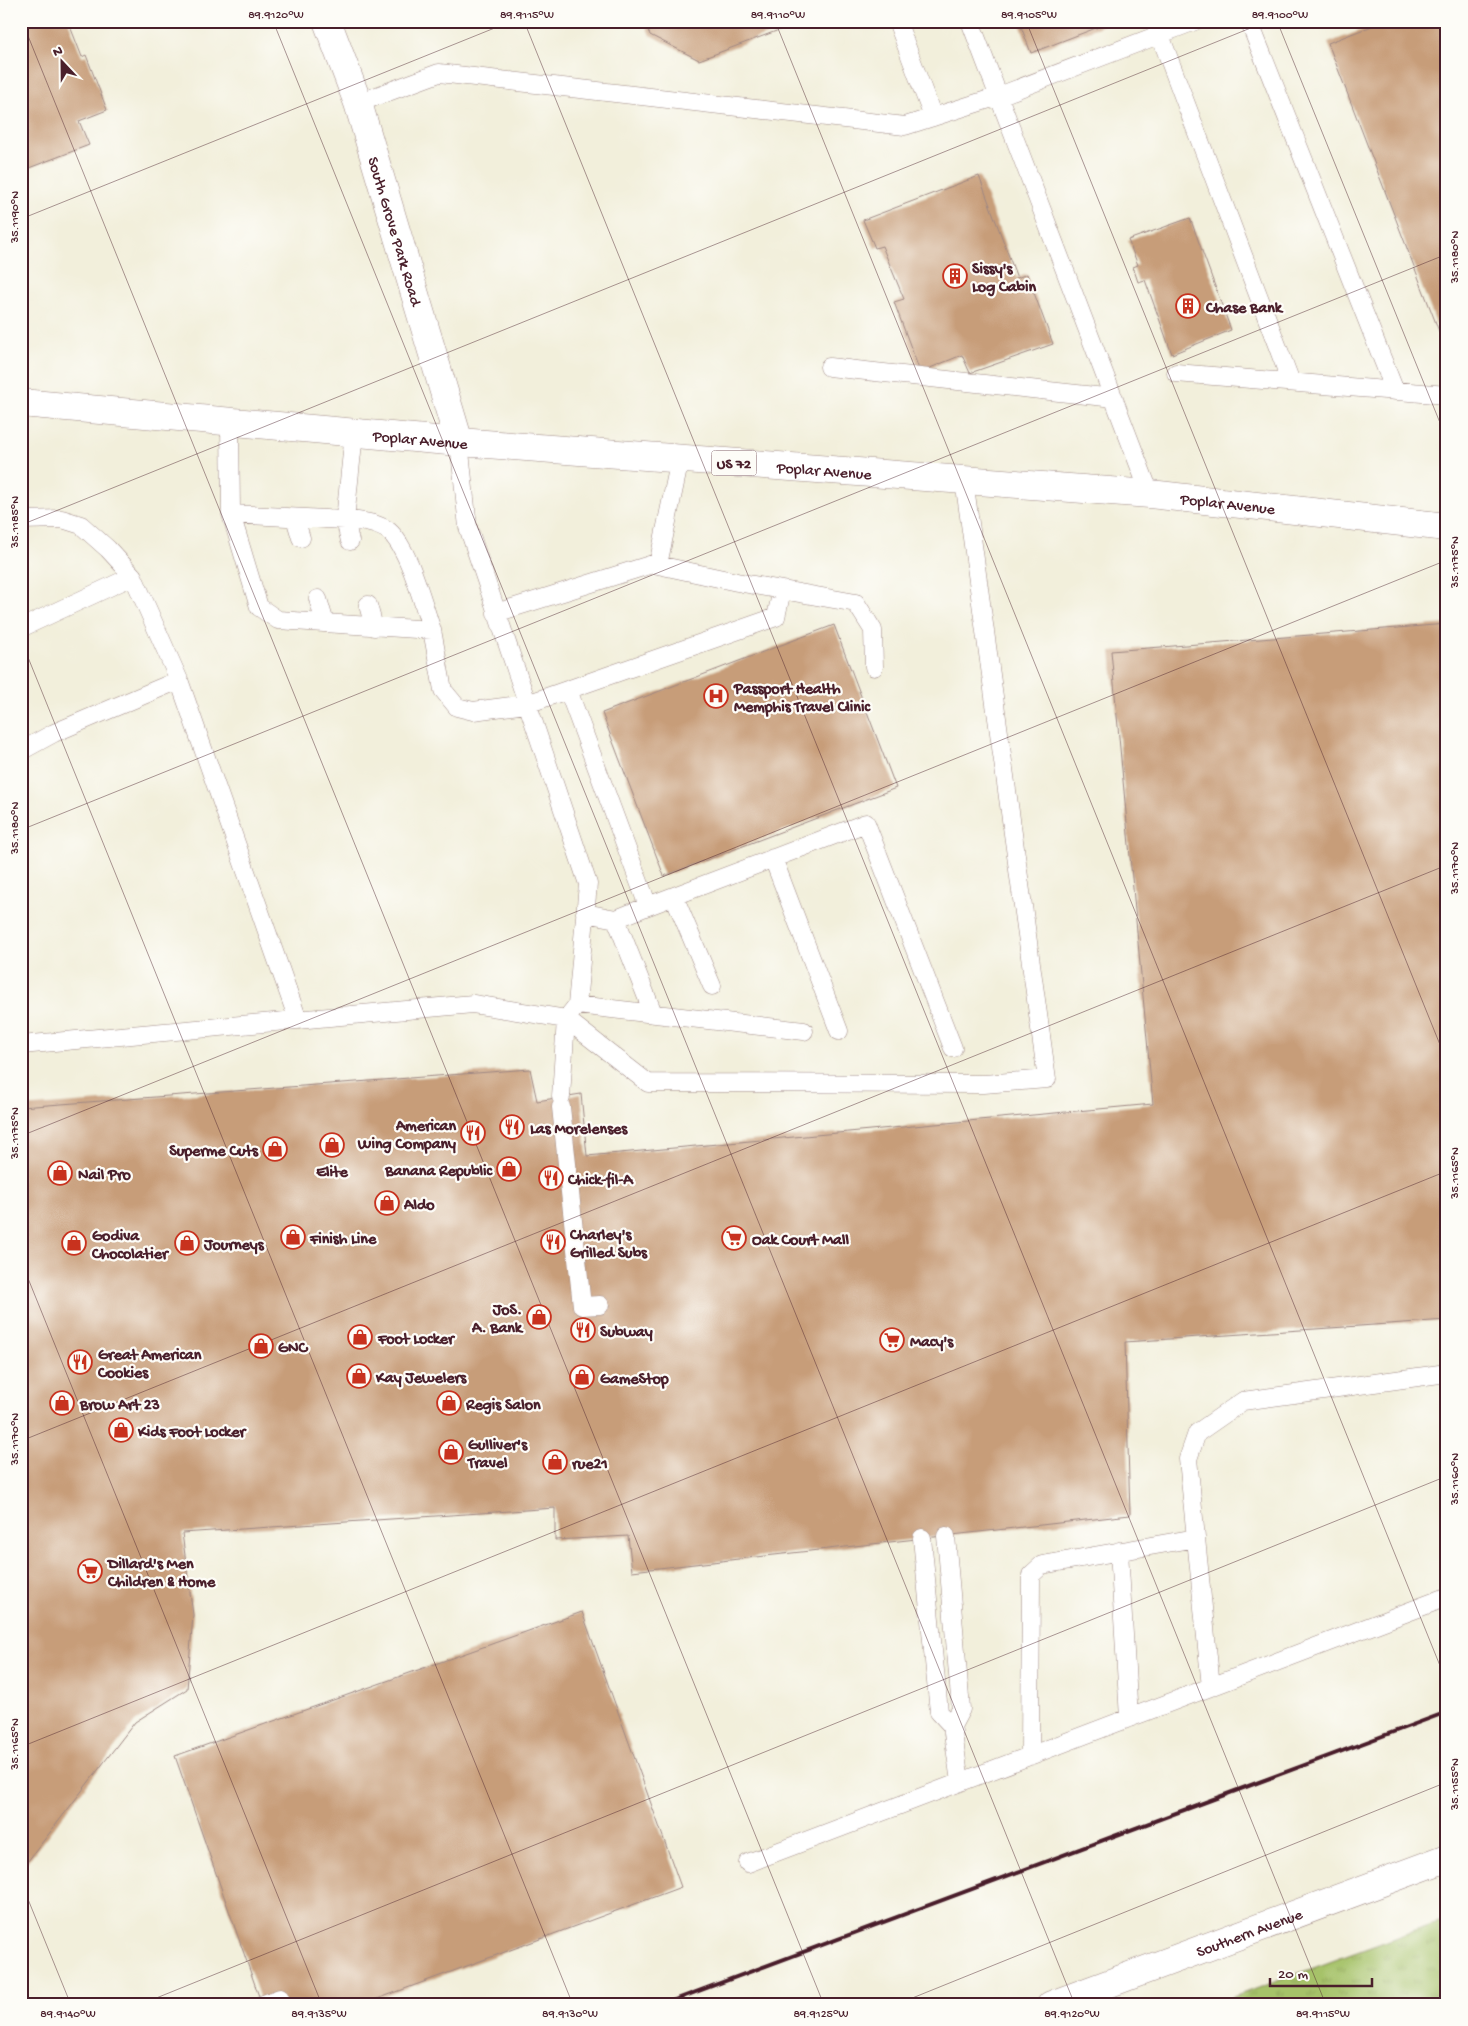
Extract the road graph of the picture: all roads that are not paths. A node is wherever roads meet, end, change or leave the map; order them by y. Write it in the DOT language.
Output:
graph roads {
  1 [pos="327,21"];
  2 [pos="898,21"];
  3 [pos="970,21"];
  4 [pos="1249,21"];
  5 [pos="1189,22"];
  6 [pos="1160,35"];
  7 [pos="999,96"];
  8 [pos="358,103"];
  9 [pos="933,117"];
  10 [pos="829,367"];
  11 [pos="1176,373"];
  12 [pos="1291,382"];
  13 [pos="1395,391"];
  14 [pos="1447,395"];
  15 [pos="1114,398"];
  16 [pos="21,403"];
  17 [pos="230,422"];
  18 [pos="354,433"];
  19 [pos="460,442"];
  20 [pos="680,459"];
  21 [pos="964,480"];
  22 [pos="1150,494"];
  23 [pos="231,514"];
  24 [pos="295,518"];
  25 [pos="21,520"];
  26 [pos="345,520"];
  27 [pos="1447,527"];
  28 [pos="301,538"];
  29 [pos="350,541"];
  30 [pos="659,562"];
  31 [pos="133,576"];
  32 [pos="782,590"];
  33 [pos="318,599"];
  34 [pos="368,605"];
  35 [pos="496,613"];
  36 [pos="325,623"];
  37 [pos="374,627"];
  38 [pos="21,628"];
  39 [pos="432,630"];
  40 [pos="874,667"];
  41 [pos="179,680"];
  42 [pos="568,690"];
  43 [pos="527,704"];
  44 [pos="21,751"];
  45 [pos="774,858"];
  46 [pos="674,896"];
  47 [pos="648,906"];
  48 [pos="585,913"];
  49 [pos="616,918"];
  50 [pos="712,986"];
  51 [pos="577,1005"];
  52 [pos="653,1013"];
  53 [pos="566,1019"];
  54 [pos="298,1020"];
  55 [pos="839,1031"];
  56 [pos="804,1032"];
  57 [pos="21,1045"];
  58 [pos="952,1048"];
  59 [pos="600,1304"];
  60 [pos="1447,1373"];
  61 [pos="946,1536"];
  62 [pos="922,1538"];
  63 [pos="1196,1538"];
  64 [pos="1119,1551"];
  65 [pos="1447,1597"];
  66 [pos="1211,1687"];
  67 [pos="1129,1718"];
  68 [pos="952,1726"];
  69 [pos="1030,1756"];
  70 [pos="960,1782"];
  71 [pos="1447,1858"];
  72 [pos="748,1863"];
  73 [pos="280,1998"];
  74 [pos="261,2005"];
  75 [pos="1051,2005"];
  1 -- 8 [label="main road, South Grove Park Road"];
  2 -- 9 [label="lane"];
  3 -- 7 [label="lane"];
  4 -- 13 [label="lane"];
  5 -- 6 [label="lane"];
  6 -- 7 [label="lane"];
  6 -- 12 [label="lane"];
  7 -- 9 [label="lane"];
  7 -- 15 [label="lane"];
  8 -- 9 [label="lane"];
  8 -- 19 [label="main road, South Grove Park Road"];
  10 -- 15 [label="lane"];
  11 -- 12 [label="lane"];
  12 -- 13 [label="lane"];
  13 -- 14 [label="lane"];
  15 -- 22 [label="lane"];
  16 -- 17 [label="main road, Poplar Avenue / US 72"];
  17 -- 18 [label="main road, Poplar Avenue / US 72"];
  17 -- 23 [label="lane"];
  18 -- 19 [label="main road, Poplar Avenue / US 72"];
  18 -- 26 [label="lane"];
  19 -- 20 [label="main road, Poplar Avenue / US 72"];
  19 -- 35 [label="lane"];
  20 -- 21 [label="main road, Poplar Avenue / US 72"];
  20 -- 30 [label="lane"];
  21 -- 22 [label="main road, Poplar Avenue / US 72"];
  21 -- 53 [label="lane"];
  22 -- 27 [label="main road, Poplar Avenue / US 72"];
  23 -- 24 [label="lane"];
  23 -- 36 [label="lane"];
  24 -- 26 [label="lane"];
  24 -- 28 [label="lane"];
  25 -- 31 [label="lane"];
  26 -- 29 [label="lane"];
  26 -- 39 [label="lane"];
  30 -- 32 [label="lane"];
  30 -- 35 [label="lane"];
  31 -- 38 [label="lane"];
  31 -- 41 [label="lane"];
  32 -- 40 [label="lane"];
  32 -- 42 [label="lane"];
  33 -- 36 [label="lane"];
  34 -- 37 [label="lane"];
  35 -- 43 [label="lane"];
  36 -- 37 [label="lane"];
  37 -- 39 [label="lane"];
  39 -- 43 [label="lane"];
  41 -- 44 [label="lane"];
  41 -- 54 [label="lane"];
  42 -- 43 [label="lane"];
  42 -- 47 [label="lane"];
  43 -- 48 [label="lane"];
  45 -- 46 [label="lane"];
  45 -- 55 [label="lane"];
  45 -- 58 [label="lane"];
  46 -- 47 [label="lane"];
  46 -- 50 [label="lane"];
  47 -- 49 [label="lane"];
  48 -- 49 [label="lane"];
  48 -- 51 [label="lane"];
  49 -- 52 [label="lane"];
  51 -- 52 [label="lane"];
  51 -- 53 [label="lane"];
  52 -- 56 [label="lane"];
  53 -- 54 [label="lane"];
  53 -- 59 [label="lane"];
  54 -- 57 [label="lane"];
  60 -- 63 [label="lane"];
  61 -- 68 [label="lane"];
  62 -- 68 [label="lane"];
  63 -- 64 [label="lane"];
  63 -- 66 [label="lane"];
  64 -- 67 [label="lane"];
  64 -- 69 [label="lane"];
  65 -- 66 [label="lane"];
  66 -- 67 [label="lane"];
  67 -- 69 [label="lane"];
  68 -- 70 [label="lane"];
  69 -- 70 [label="lane"];
  70 -- 72 [label="lane"];
  71 -- 75 [label="main road, Southern Avenue"];
  73 -- 74 [label="lane"];
}
